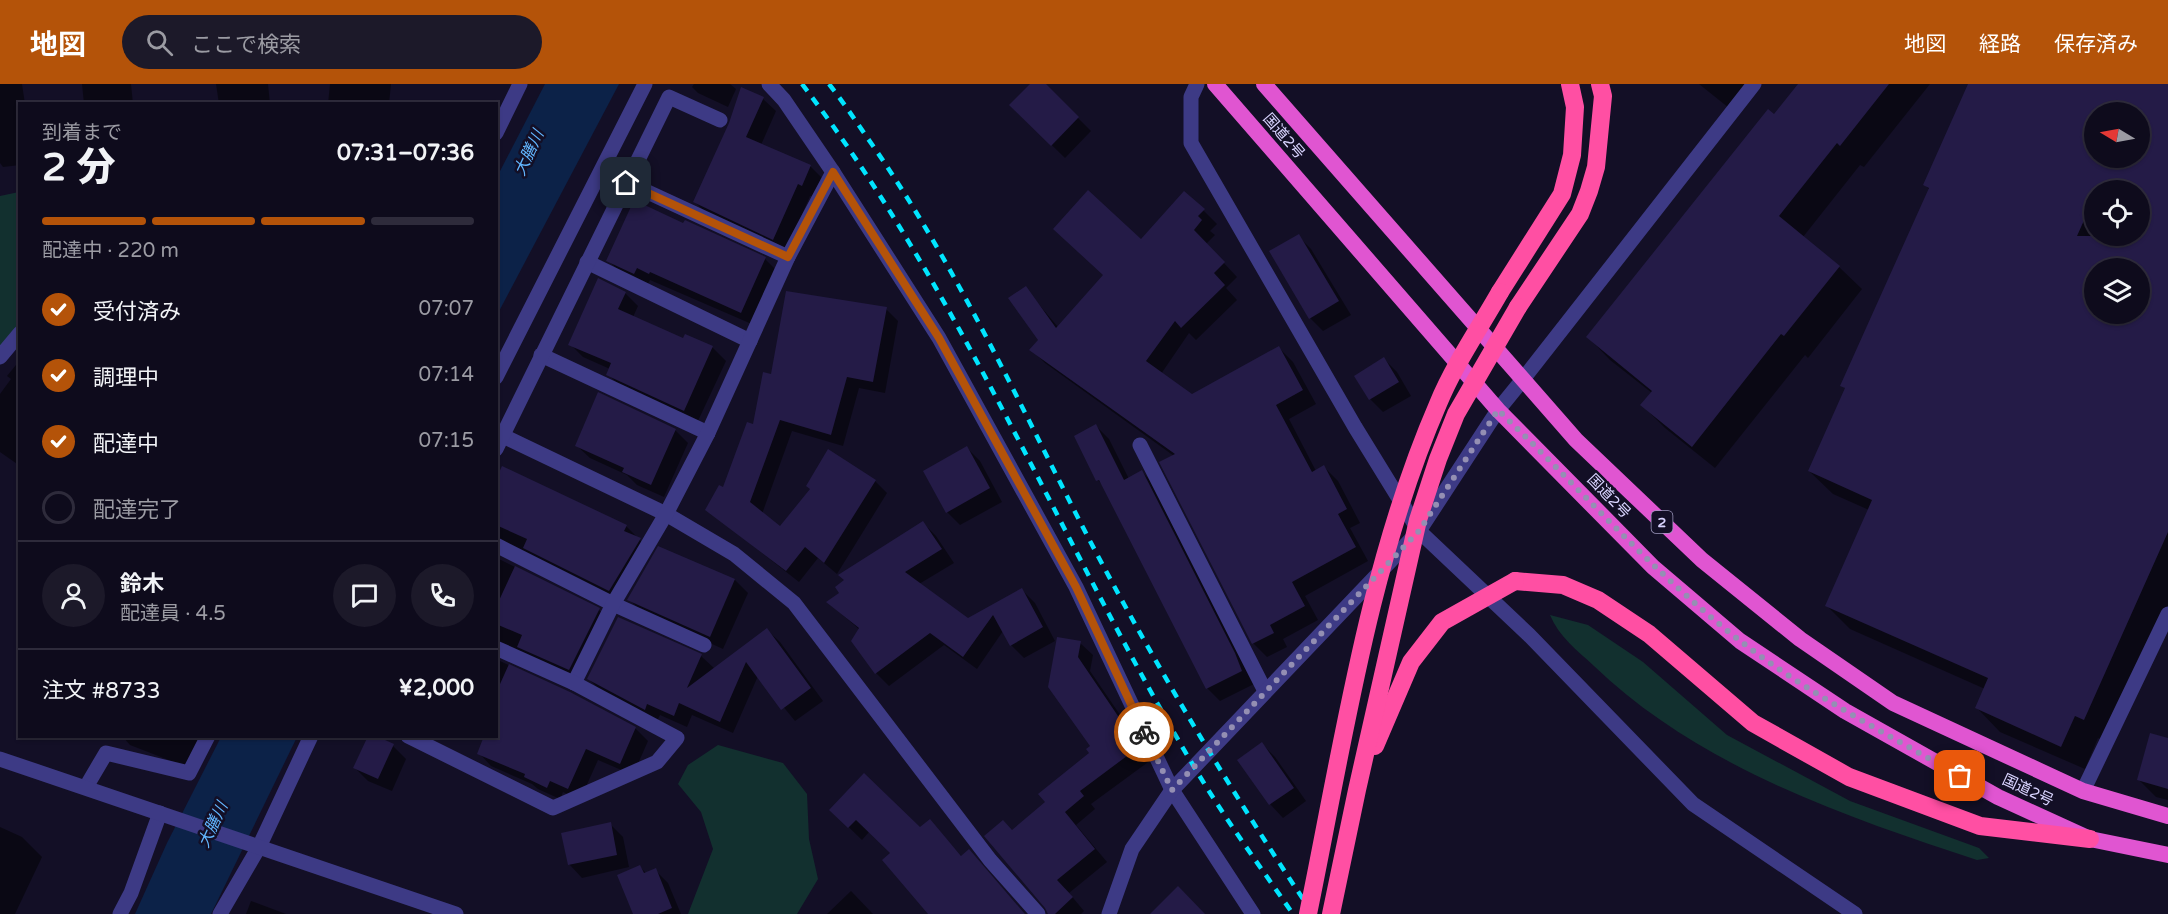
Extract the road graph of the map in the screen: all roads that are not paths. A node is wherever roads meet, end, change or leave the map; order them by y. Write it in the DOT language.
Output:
graph roads {
  1 [pos="520,84"];
  2 [pos="645,84"];
  3 [pos="769,84"];
  4 [pos="1197,84"];
  5 [pos="1215,84"];
  6 [pos="1264,84"];
  7 [pos="1570,84"];
  8 [pos="1600,84"];
  9 [pos="1754,84"];
  10 [pos="720,120"];
  11 [pos="498,129"];
  12 [pos="833,172"];
  13 [pos="626,183"];
  14 [pos="788,257"];
  15 [pos="587,262"];
  16 [pos="18,335"];
  17 [pos="750,341"];
  18 [pos="541,355"];
  19 [pos="0,357"];
  20 [pos="498,373"];
  21 [pos="1524,378"];
  22 [pos="1498,410"];
  23 [pos="708,434"];
  24 [pos="500,442"];
  25 [pos="1140,445"];
  26 [pos="666,514"];
  27 [pos="1419,531"];
  28 [pos="498,546"];
  29 [pos="614,604"];
  30 [pos="2168,614"];
  31 [pos="704,645"];
  32 [pos="498,649"];
  33 [pos="574,683"];
  34 [pos="1265,691"];
  35 [pos="207,738"];
  36 [pos="310,738"];
  37 [pos="412,738"];
  38 [pos="0,759"];
  39 [pos="86,787"];
  40 [pos="1172,790"];
  41 [pos="1356,790"];
  42 [pos="2083,791"];
  43 [pos="165,815"];
  44 [pos="2168,816"];
  45 [pos="2090,839"];
  46 [pos="254,845"];
  47 [pos="2168,855"];
  48 [pos="120,914"];
  49 [pos="220,914"];
  50 [pos="456,914"];
  51 [pos="1038,914"];
  52 [pos="1109,914"];
  53 [pos="1253,914"];
  54 [pos="1308,914"];
  55 [pos="1331,914"];
  56 [pos="1855,914"];
  1 -- 11 [label="street"];
  2 -- 20 [label="street"];
  3 -- 12 [label="street"];
  4 -- 27 [label="street"];
  5 -- 22 [label="highway, 国道2号"];
  6 -- 21 [label="highway, 国道2号 / 2"];
  7 -- 54 [label="highway, bridge"];
  8 -- 41 [label="highway, bridge"];
  9 -- 21 [label="street"];
  10 -- 13 [label="street"];
  12 -- 14 [label="street"];
  12 -- 40 [label="street"];
  13 -- 14 [label="street"];
  13 -- 15 [label="street"];
  14 -- 17 [label="street"];
  15 -- 17 [label="street"];
  15 -- 18 [label="street"];
  16 -- 19 [label="street"];
  17 -- 23 [label="street"];
  18 -- 23 [label="street"];
  18 -- 24 [label="street"];
  21 -- 22 [label="street"];
  21 -- 42 [label="highway, 国道2号 / 2"];
  22 -- 27 [label="street"];
  22 -- 45 [label="highway, 国道2号"];
  23 -- 26 [label="street"];
  24 -- 26 [label="street"];
  25 -- 34 [label="street"];
  26 -- 29 [label="street"];
  26 -- 51 [label="street"];
  27 -- 34 [label="street"];
  27 -- 56 [label="street"];
  28 -- 29 [label="street"];
  29 -- 31 [label="street"];
  29 -- 33 [label="street"];
  30 -- 42 [label="street"];
  32 -- 33 [label="street"];
  33 -- 37 [label="street"];
  34 -- 40 [label="street"];
  35 -- 39 [label="street"];
  36 -- 46 [label="street"];
  38 -- 39 [label="street"];
  39 -- 43 [label="street"];
  40 -- 52 [label="street"];
  40 -- 53 [label="street"];
  41 -- 45 [label="highway, bridge"];
  41 -- 55 [label="highway, bridge"];
  42 -- 44 [label="highway, 国道2号 / 2"];
  43 -- 46 [label="street"];
  43 -- 48 [label="street"];
  45 -- 47 [label="highway, 国道2号"];
  46 -- 49 [label="street"];
  46 -- 50 [label="street"];
}
